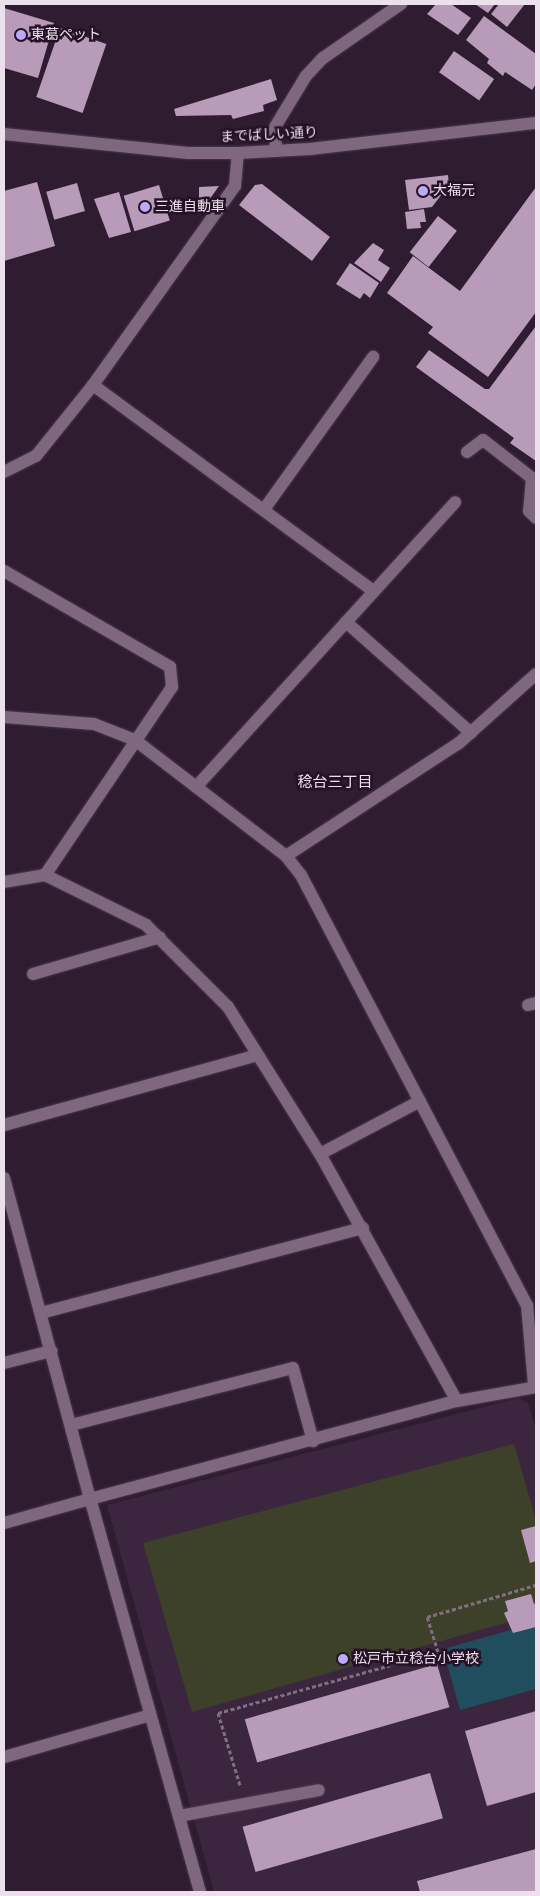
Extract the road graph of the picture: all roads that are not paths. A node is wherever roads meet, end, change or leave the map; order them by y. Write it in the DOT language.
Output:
graph roads {
  1 [pos="401,4"];
  2 [pos="536,123"];
  3 [pos="4,134"];
  4 [pos="276,151"];
  5 [pos="238,153"];
  6 [pos="373,357"];
  7 [pos="93,385"];
  8 [pos="467,452"];
  9 [pos="4,472"];
  10 [pos="455,502"];
  11 [pos="265,508"];
  12 [pos="536,518"];
  13 [pos="4,571"];
  14 [pos="372,590"];
  15 [pos="346,622"];
  16 [pos="536,674"];
  17 [pos="4,717"];
  18 [pos="471,733"];
  19 [pos="135,740"];
  20 [pos="196,787"];
  21 [pos="286,856"];
  22 [pos="46,875"];
  23 [pos="4,882"];
  24 [pos="160,937"];
  25 [pos="33,974"];
  26 [pos="258,1055"];
  27 [pos="420,1101"];
  28 [pos="4,1125"];
  29 [pos="320,1154"];
  30 [pos="4,1178"];
  31 [pos="7,1201"];
  32 [pos="363,1228"];
  33 [pos="41,1313"];
  34 [pos="51,1351"];
  35 [pos="4,1363"];
  36 [pos="535,1386"];
  37 [pos="457,1401"];
  38 [pos="71,1425"];
  39 [pos="313,1441"];
  40 [pos="90,1499"];
  41 [pos="4,1523"];
  42 [pos="150,1715"];
  43 [pos="4,1757"];
  44 [pos="318,1790"];
  45 [pos="180,1816"];
  46 [pos="200,1892"];
  1 -- 4 [label="street"];
  2 -- 4 [label="street, までばしい通り"];
  3 -- 5 [label="street, までばしい通り"];
  4 -- 5 [label="street, までばしい通り"];
  5 -- 7 [label="street"];
  6 -- 11 [label="street"];
  7 -- 9 [label="street"];
  7 -- 11 [label="street"];
  8 -- 12 [label="street"];
  10 -- 14 [label="street"];
  11 -- 14 [label="street"];
  13 -- 19 [label="street"];
  14 -- 15 [label="street"];
  15 -- 18 [label="street"];
  15 -- 20 [label="street"];
  16 -- 18 [label="street"];
  17 -- 19 [label="street"];
  18 -- 21 [label="street"];
  19 -- 20 [label="street"];
  19 -- 22 [label="street"];
  20 -- 21 [label="street"];
  21 -- 27 [label="street"];
  22 -- 23 [label="street"];
  22 -- 24 [label="street"];
  24 -- 25 [label="street"];
  24 -- 26 [label="street"];
  26 -- 28 [label="street"];
  26 -- 29 [label="street"];
  27 -- 29 [label="street"];
  27 -- 36 [label="street"];
  29 -- 32 [label="street"];
  30 -- 31 [label="street"];
  31 -- 33 [label="street"];
  32 -- 33 [label="street"];
  32 -- 37 [label="street"];
  33 -- 34 [label="street"];
  34 -- 35 [label="street"];
  34 -- 38 [label="street"];
  36 -- 37 [label="street"];
  37 -- 39 [label="street"];
  38 -- 39 [label="street"];
  38 -- 40 [label="street"];
  39 -- 40 [label="street"];
  40 -- 41 [label="street"];
  40 -- 42 [label="street"];
  42 -- 43 [label="street"];
  42 -- 45 [label="street"];
  44 -- 45 [label="street"];
  45 -- 46 [label="street"];
}
